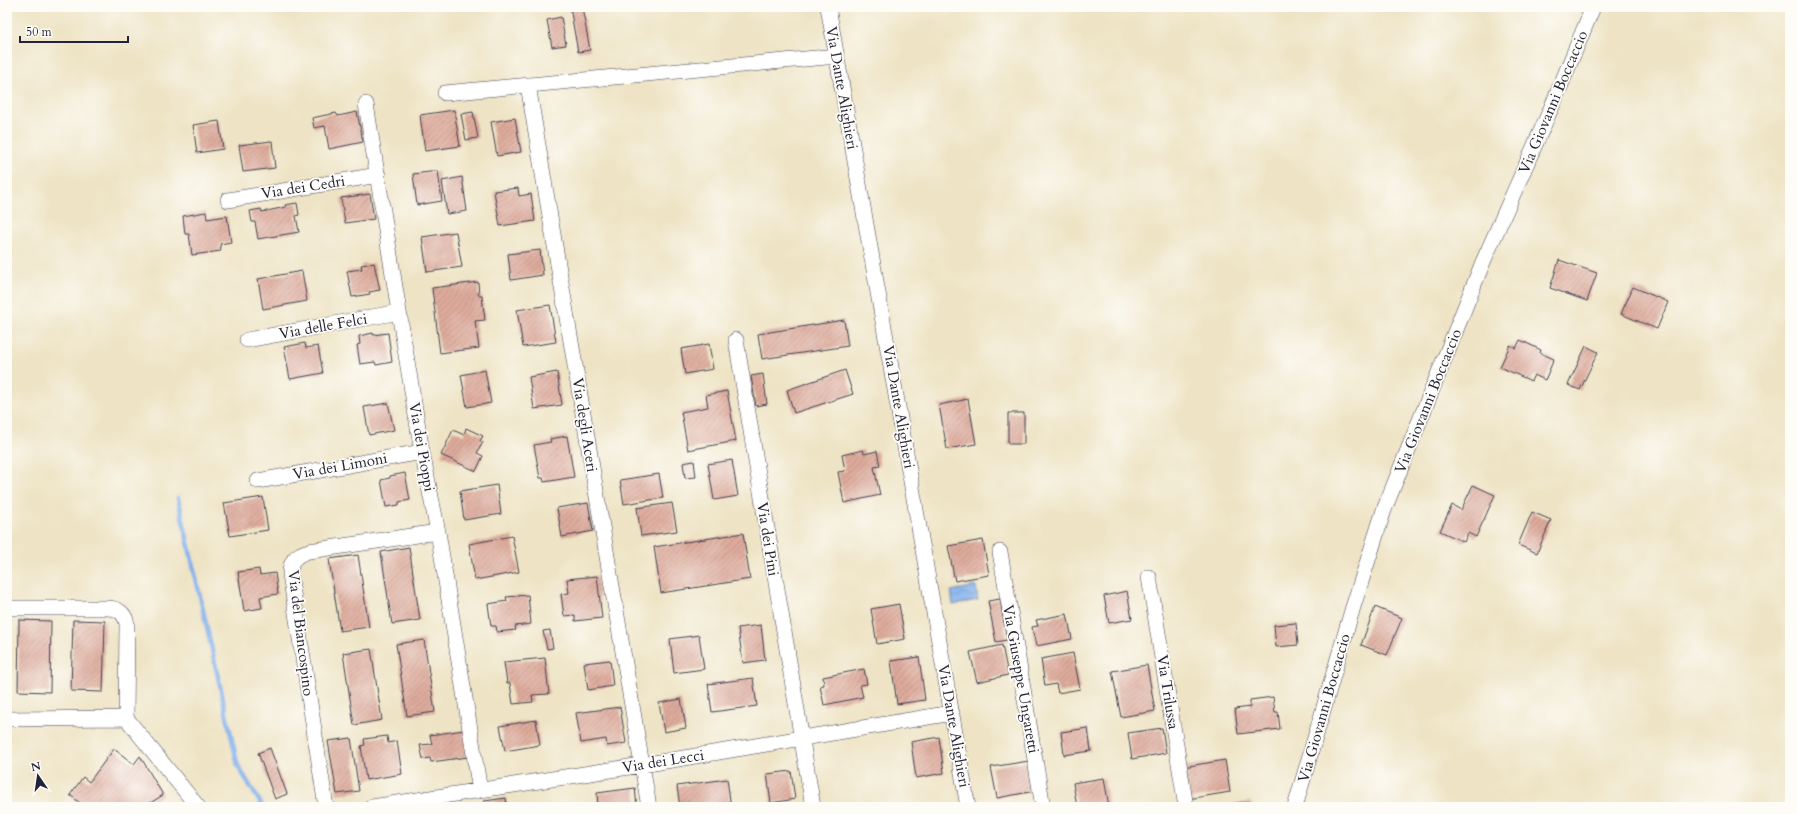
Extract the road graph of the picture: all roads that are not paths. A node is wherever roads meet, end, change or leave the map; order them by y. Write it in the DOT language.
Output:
graph roads {
  1 [pos="828,7"];
  2 [pos="1593,7"];
  3 [pos="837,56"];
  4 [pos="528,86"];
  5 [pos="445,93"];
  6 [pos="366,104"];
  7 [pos="378,175"];
  8 [pos="228,200"];
  9 [pos="399,312"];
  10 [pos="248,340"];
  11 [pos="736,340"];
  12 [pos="422,452"];
  13 [pos="258,481"];
  14 [pos="438,532"];
  15 [pos="1000,552"];
  16 [pos="1149,577"];
  17 [pos="7,608"];
  18 [pos="952,713"];
  19 [pos="126,718"];
  20 [pos="7,719"];
  21 [pos="801,738"];
  22 [pos="642,765"];
  23 [pos="480,791"];
  24 [pos="455,801"];
  25 [pos="198,807"];
  26 [pos="326,807"];
  27 [pos="372,807"];
  28 [pos="649,807"];
  29 [pos="813,807"];
  30 [pos="968,807"];
  31 [pos="1043,807"];
  32 [pos="1186,807"];
  33 [pos="1295,807"];
  1 -- 3 [label="street, Via Dante Alighieri"];
  2 -- 33 [label="street, Via Giovanni Boccaccio"];
  3 -- 4 [label="street"];
  3 -- 18 [label="street, Via Dante Alighieri"];
  4 -- 5 [label="street"];
  4 -- 22 [label="street, Via degli Aceri"];
  6 -- 7 [label="street, Via dei Pioppi"];
  7 -- 8 [label="street, Via dei Cedri"];
  7 -- 9 [label="street, Via dei Pioppi"];
  9 -- 10 [label="street, Via delle Felci"];
  9 -- 12 [label="street, Via dei Pioppi"];
  11 -- 21 [label="street, Via dei Pini"];
  12 -- 13 [label="street, Via dei Limoni"];
  12 -- 14 [label="street, Via dei Pioppi"];
  14 -- 23 [label="street, Via dei Pioppi"];
  14 -- 26 [label="street, Via del Biancospino"];
  15 -- 31 [label="street, Via Giuseppe Ungaretti"];
  16 -- 32 [label="street, Via Trilussa"];
  17 -- 19 [label="street"];
  18 -- 21 [label="street, Via dei Lecci"];
  18 -- 30 [label="street, Via Dante Alighieri"];
  19 -- 20 [label="street"];
  19 -- 25 [label="street"];
  21 -- 22 [label="street, Via dei Lecci"];
  21 -- 29 [label="street, Via dei Pini"];
  22 -- 23 [label="street, Via dei Lecci"];
  22 -- 28 [label="street, Via degli Aceri"];
  23 -- 24 [label="street, Via dei Lecci"];
  24 -- 27 [label="street, Via dei Lecci"];
}
